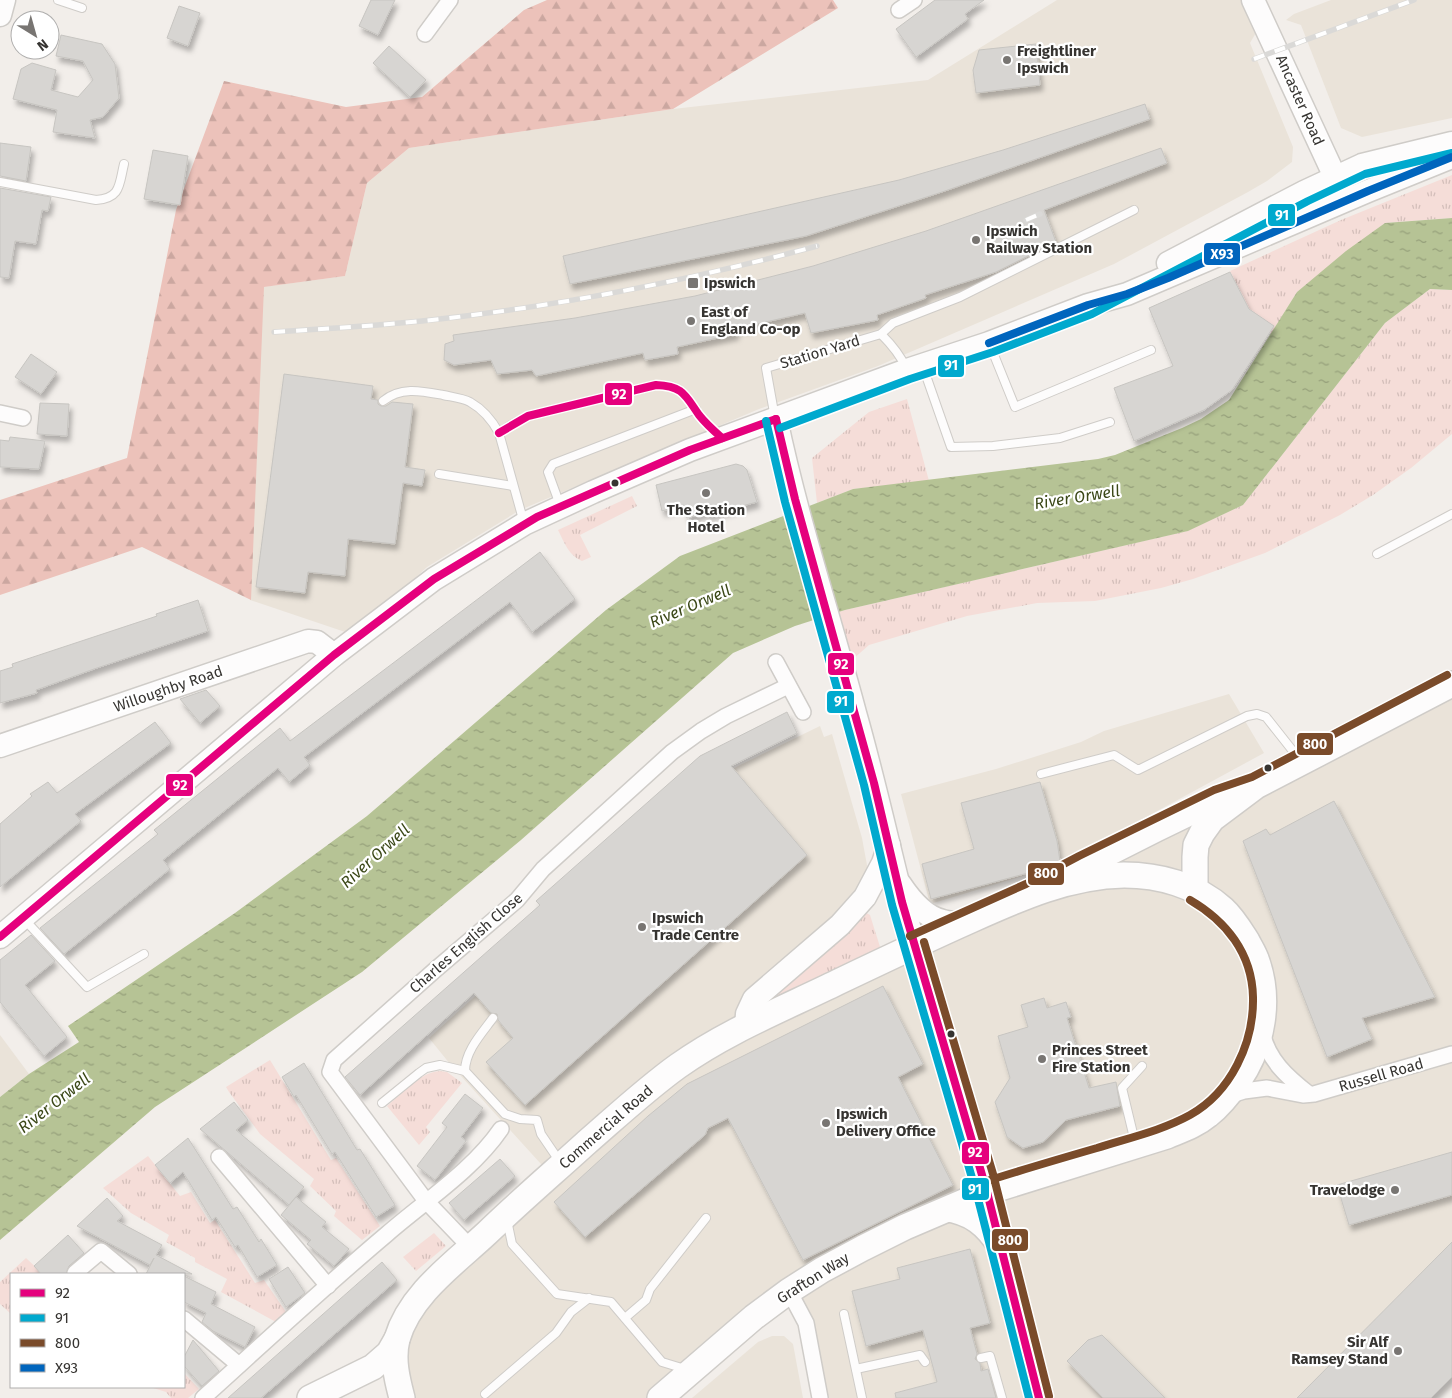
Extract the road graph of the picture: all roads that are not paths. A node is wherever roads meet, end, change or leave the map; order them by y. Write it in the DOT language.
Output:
graph roads {
  1 [pos="4,0"];
  2 [pos="58,0"];
  3 [pos="450,0"];
  4 [pos="914,0"];
  5 [pos="1253,0"];
  6 [pos="82,8"];
  7 [pos="899,10"];
  8 [pos="0,14"];
  9 [pos="425,34"];
  10 [pos="1452,143"];
  11 [pos="1452,157"];
  12 [pos="124,164"];
  13 [pos="1335,178"];
  14 [pos="0,182"];
  15 [pos="1346,200"];
  16 [pos="1134,210"];
  17 [pos="1088,305"];
  18 [pos="880,334"];
  19 [pos="989,343"];
  20 [pos="1151,350"];
  21 [pos="915,368"];
  22 [pos="383,401"];
  23 [pos="696,409"];
  24 [pos="0,413"];
  25 [pos="23,418"];
  26 [pos="776,420"];
  27 [pos="1110,422"];
  28 [pos="499,433"];
  29 [pos="722,438"];
  30 [pos="439,474"];
  31 [pos="513,486"];
  32 [pos="560,506"];
  33 [pos="1452,514"];
  34 [pos="524,524"];
  35 [pos="1378,554"];
  36 [pos="334,655"];
  37 [pos="776,662"];
  38 [pos="1452,684"];
  39 [pos="788,686"];
  40 [pos="803,712"];
  41 [pos="0,746"];
  42 [pos="1301,762"];
  43 [pos="1041,774"];
  44 [pos="1256,786"];
  45 [pos="889,845"];
  46 [pos="897,879"];
  47 [pos="1195,891"];
  48 [pos="1030,893"];
  49 [pos="22,918"];
  50 [pos="963,923"];
  51 [pos="0,937"];
  52 [pos="914,945"];
  53 [pos="144,954"];
  54 [pos="492,1018"];
  55 [pos="746,1027"];
  56 [pos="1261,1030"];
  57 [pos="1452,1054"];
  58 [pos="1142,1066"];
  59 [pos="465,1071"];
  60 [pos="1309,1094"];
  61 [pos="1228,1096"];
  62 [pos="382,1103"];
  63 [pos="501,1130"];
  64 [pos="1136,1146"];
  65 [pos="219,1157"];
  66 [pos="562,1165"];
  67 [pos="987,1192"];
  68 [pos="426,1201"];
  69 [pos="945,1210"];
  70 [pos="506,1214"];
  71 [pos="706,1218"];
  72 [pos="471,1248"];
  73 [pos="1003,1252"];
  74 [pos="75,1273"];
  75 [pos="129,1273"];
  76 [pos="328,1286"];
  77 [pos="789,1291"];
  78 [pos="589,1298"];
  79 [pos="844,1314"];
  80 [pos="625,1318"];
  81 [pos="185,1320"];
  82 [pos="398,1339"];
  83 [pos="981,1358"];
  84 [pos="925,1362"];
  85 [pos="239,1365"];
  86 [pos="856,1369"];
  87 [pos="692,1370"];
  88 [pos="485,1394"];
  89 [pos="203,1398"];
  90 [pos="310,1398"];
  91 [pos="402,1398"];
  92 [pos="660,1398"];
  93 [pos="820,1398"];
  94 [pos="862,1398"];
  95 [pos="1002,1398"];
  96 [pos="1038,1398"];
  1 -- 8 [label="main road"];
  2 -- 6 [label="lane"];
  3 -- 9 [label="street"];
  4 -- 7 [label="street"];
  5 -- 13 [label="main road, Ancaster Road"];
  10 -- 13 [label="main road"];
  11 -- 15 [label="main road"];
  12 -- 14 [label="lane"];
  13 -- 15 [label="main road, Ancaster Road"];
  13 -- 17 [label="main road"];
  15 -- 17 [label="main road"];
  16 -- 18 [label="lane"];
  17 -- 19 [label="main road"];
  18 -- 21 [label="lane, Station Yard"];
  18 -- 26 [label="lane, Station Yard"];
  19 -- 20 [label="lane"];
  19 -- 21 [label="main road"];
  21 -- 26 [label="main road"];
  21 -- 27 [label="lane, Station Yard"];
  22 -- 28 [label="lane"];
  23 -- 28 [label="lane"];
  23 -- 29 [label="lane"];
  23 -- 32 [label="lane"];
  24 -- 25 [label="street"];
  26 -- 29 [label="main road"];
  26 -- 45 [label="main road"];
  28 -- 31 [label="lane"];
  29 -- 32 [label="main road"];
  30 -- 31 [label="lane"];
  31 -- 34 [label="lane"];
  32 -- 34 [label="main road"];
  33 -- 35 [label="lane"];
  34 -- 36 [label="main road"];
  36 -- 41 [label="main road, Willoughby Road"];
  36 -- 49 [label="main road"];
  37 -- 39 [label="street"];
  38 -- 42 [label="main road"];
  39 -- 40 [label="street"];
  39 -- 68 [label="street, Charles English Close"];
  42 -- 43 [label="lane"];
  42 -- 44 [label="main road"];
  44 -- 47 [label="main road"];
  44 -- 48 [label="main road"];
  45 -- 46 [label="main road"];
  45 -- 55 [label="main road"];
  46 -- 50 [label="main road"];
  46 -- 52 [label="main road"];
  47 -- 48 [label="main road, Grafton Way"];
  47 -- 56 [label="main road, Grafton Way"];
  48 -- 50 [label="main road, Commercial Road"];
  49 -- 51 [label="main road"];
  49 -- 53 [label="lane"];
  50 -- 52 [label="main road, Commercial Road"];
  52 -- 55 [label="main road, Commercial Road"];
  52 -- 67 [label="street"];
  54 -- 59 [label="lane"];
  55 -- 66 [label="main road, Commercial Road"];
  56 -- 60 [label="street"];
  56 -- 61 [label="main road, Grafton Way"];
  57 -- 60 [label="street, Russell Road"];
  58 -- 64 [label="lane"];
  59 -- 62 [label="lane"];
  59 -- 66 [label="lane"];
  60 -- 61 [label="street, Russell Road"];
  61 -- 64 [label="main road, Grafton Way"];
  63 -- 68 [label="street"];
  64 -- 67 [label="main road, Grafton Way"];
  65 -- 76 [label="street"];
  66 -- 70 [label="main road, Commercial Road"];
  67 -- 69 [label="main road, Grafton Way"];
  67 -- 73 [label="main road"];
  68 -- 72 [label="street, Charles English Close"];
  68 -- 76 [label="street"];
  69 -- 73 [label="main road"];
  69 -- 77 [label="main road, Grafton Way"];
  70 -- 72 [label="main road, Commercial Road"];
  70 -- 78 [label="lane"];
  71 -- 80 [label="lane"];
  72 -- 82 [label="main road, Commercial Road"];
  73 -- 96 [label="main road"];
  74 -- 75 [label="street"];
  76 -- 85 [label="street"];
  77 -- 87 [label="main road, Grafton Way"];
  77 -- 93 [label="street"];
  78 -- 80 [label="lane"];
  78 -- 88 [label="lane"];
  79 -- 86 [label="lane"];
  80 -- 87 [label="lane"];
  81 -- 85 [label="street"];
  82 -- 90 [label="main road"];
  82 -- 91 [label="main road, Commercial Road"];
  83 -- 95 [label="lane"];
  84 -- 86 [label="lane"];
  85 -- 89 [label="street"];
  86 -- 94 [label="lane"];
  87 -- 92 [label="main road, Grafton Way"];
}
